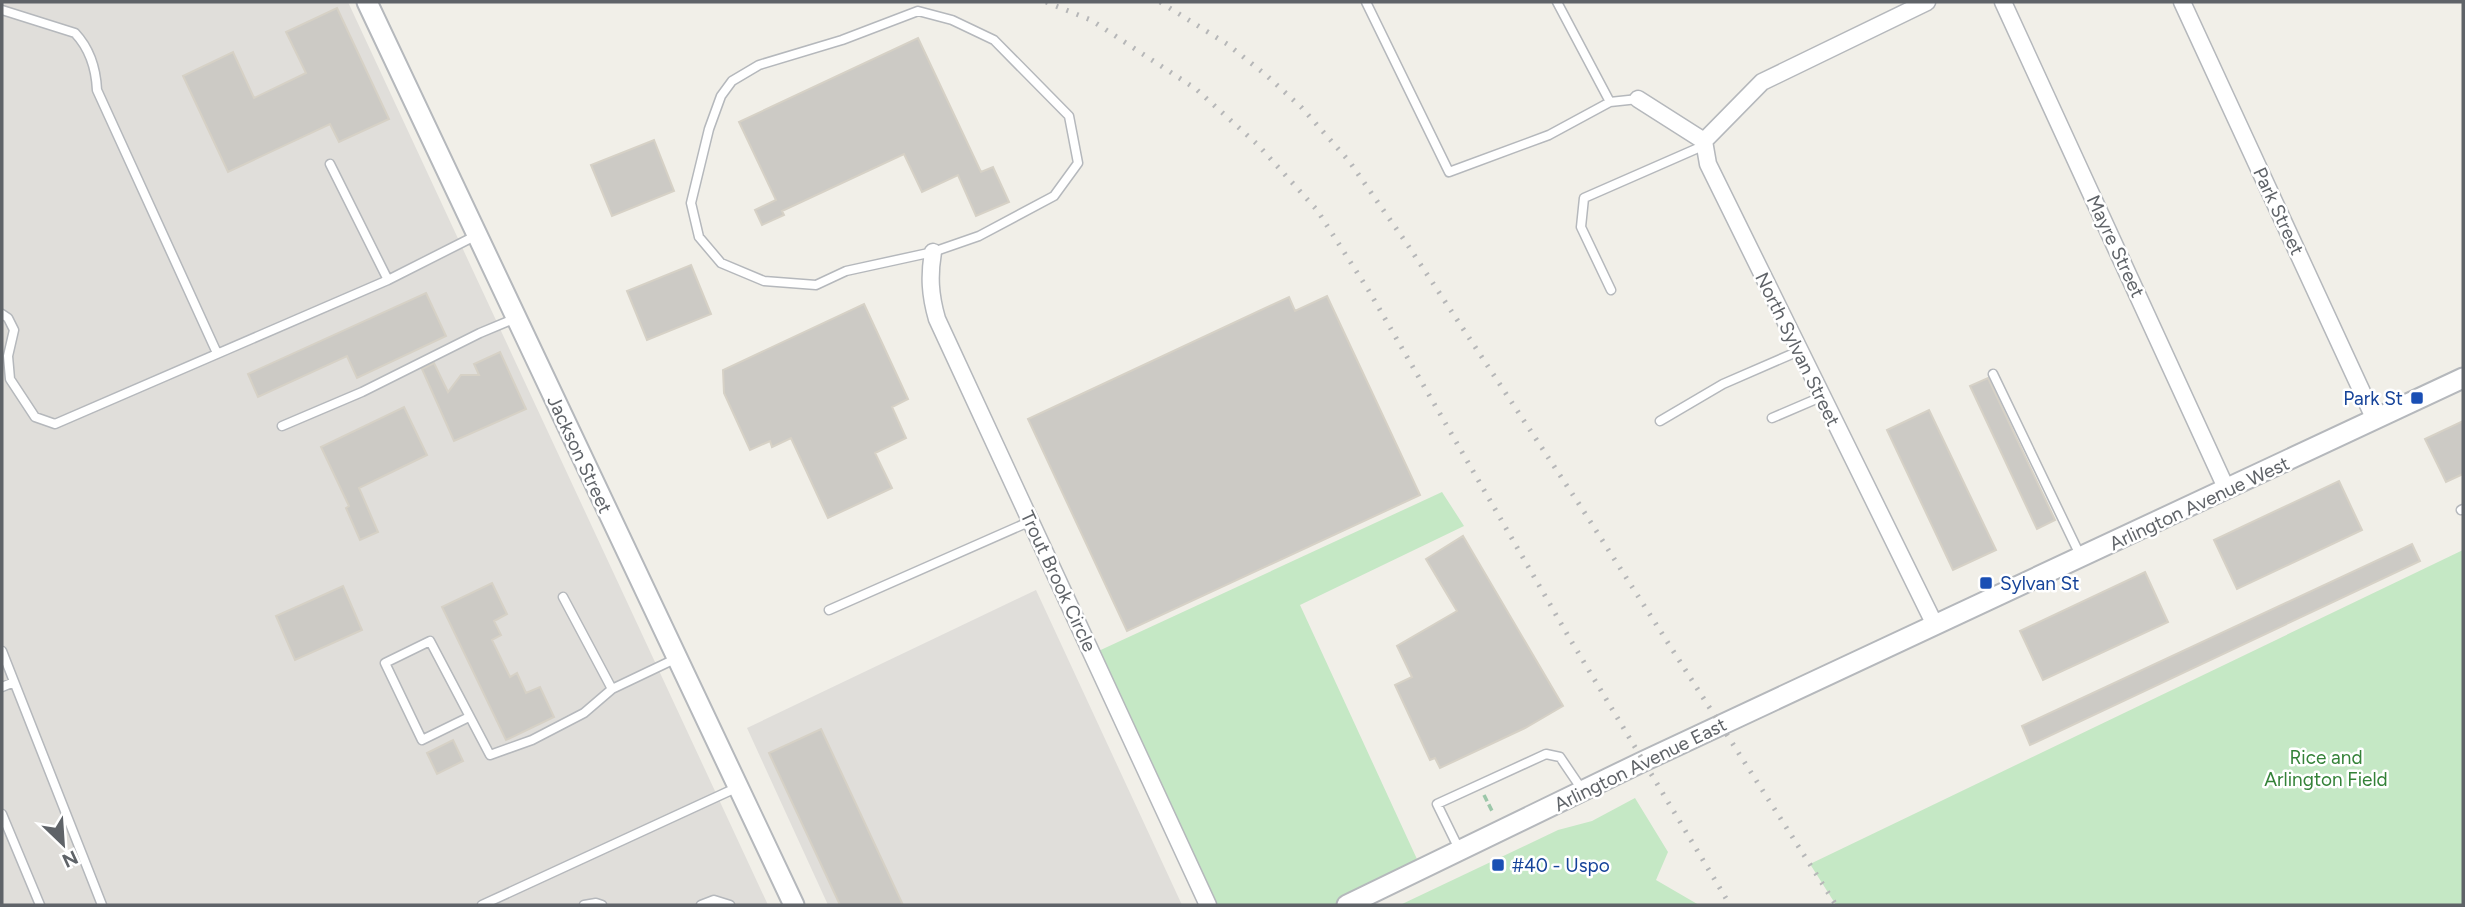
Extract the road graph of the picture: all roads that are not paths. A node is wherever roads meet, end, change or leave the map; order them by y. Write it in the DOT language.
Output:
graph roads {
  1 [pos="367,2"];
  2 [pos="1366,2"];
  3 [pos="1557,2"];
  4 [pos="1927,2"];
  5 [pos="2003,2"];
  6 [pos="2182,2"];
  7 [pos="2,10"];
  8 [pos="1638,99"];
  9 [pos="1609,102"];
  10 [pos="1705,143"];
  11 [pos="330,164"];
  12 [pos="477,235"];
  13 [pos="933,252"];
  14 [pos="388,280"];
  15 [pos="1611,290"];
  16 [pos="2,314"];
  17 [pos="516,318"];
  18 [pos="1798,351"];
  19 [pos="217,353"];
  20 [pos="1993,374"];
  21 [pos="2463,378"];
  22 [pos="1821,397"];
  23 [pos="1772,418"];
  24 [pos="2375,420"];
  25 [pos="1660,421"];
  26 [pos="282,426"];
  27 [pos="2227,490"];
  28 [pos="1031,521"];
  29 [pos="2081,558"];
  30 [pos="563,597"];
  31 [pos="829,610"];
  32 [pos="1935,625"];
  33 [pos="2,651"];
  34 [pos="677,658"];
  35 [pos="14,682"];
  36 [pos="2,687"];
  37 [pos="612,689"];
  38 [pos="469,717"];
  39 [pos="738,787"];
  40 [pos="1583,791"];
  41 [pos="2,814"];
  42 [pos="1460,851"];
  43 [pos="40,905"];
  44 [pos="102,905"];
  45 [pos="482,905"];
  46 [pos="584,905"];
  47 [pos="602,905"];
  48 [pos="701,905"];
  49 [pos="730,905"];
  50 [pos="794,905"];
  51 [pos="1209,905"];
  52 [pos="1347,905"];
  1 -- 12 [label="street, Jackson Street"];
  2 -- 9 [label="lane"];
  3 -- 9 [label="lane"];
  4 -- 10 [label="street"];
  5 -- 27 [label="street, Mayre Street"];
  6 -- 24 [label="street, Park Street"];
  7 -- 19 [label="lane"];
  8 -- 9 [label="lane"];
  8 -- 10 [label="street"];
  10 -- 15 [label="lane"];
  10 -- 18 [label="street, North Sylvan Street"];
  11 -- 14 [label="lane"];
  12 -- 14 [label="lane"];
  12 -- 17 [label="street, Jackson Street"];
  13 -- 13 [label="lane"];
  13 -- 28 [label="street, Trout Brook Circle"];
  14 -- 19 [label="lane"];
  16 -- 19 [label="lane"];
  17 -- 26 [label="lane"];
  17 -- 34 [label="street, Jackson Street"];
  18 -- 22 [label="street, North Sylvan Street"];
  18 -- 25 [label="lane"];
  20 -- 29 [label="lane"];
  21 -- 24 [label="street, Arlington Avenue West"];
  22 -- 23 [label="lane"];
  22 -- 32 [label="street, North Sylvan Street"];
  24 -- 27 [label="street, Arlington Avenue West"];
  27 -- 29 [label="street, Arlington Avenue West"];
  28 -- 31 [label="lane"];
  28 -- 51 [label="street, Trout Brook Circle"];
  29 -- 32 [label="street, Arlington Avenue West"];
  30 -- 37 [label="lane"];
  32 -- 40 [label="street, Arlington Avenue East"];
  33 -- 35 [label="lane"];
  34 -- 37 [label="lane"];
  34 -- 39 [label="street, Jackson Street"];
  35 -- 36 [label="lane"];
  35 -- 44 [label="lane"];
  37 -- 38 [label="lane"];
  38 -- 38 [label="lane"];
  39 -- 45 [label="lane"];
  39 -- 50 [label="street, Jackson Street"];
  40 -- 42 [label="street, Arlington Avenue East"];
  40 -- 42 [label="lane"];
  41 -- 43 [label="lane"];
  42 -- 52 [label="street, Arlington Avenue East"];
  46 -- 47 [label="lane"];
  48 -- 49 [label="lane"];
}
